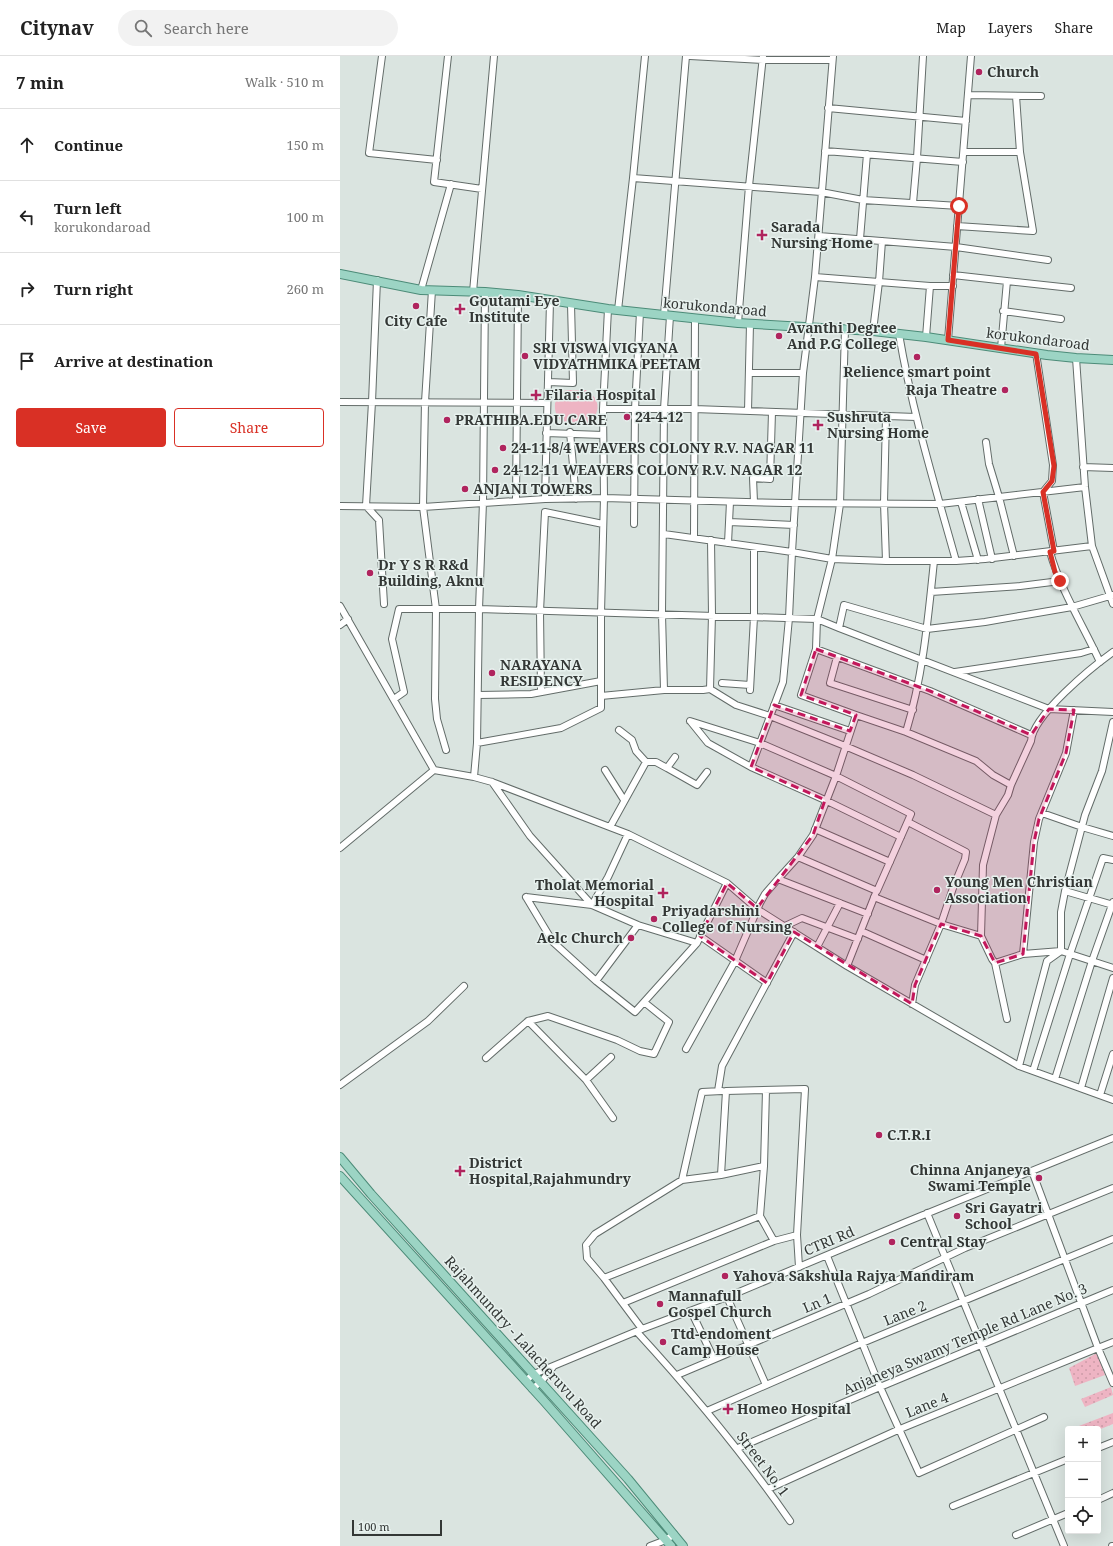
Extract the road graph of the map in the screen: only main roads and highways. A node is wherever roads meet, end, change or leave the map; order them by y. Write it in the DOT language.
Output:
graph roads {
  1 [pos="340,274"];
  2 [pos="1113,360"];
  3 [pos="340,1157"];
  4 [pos="340,1176"];
  5 [pos="668,1543"];
  6 [pos="683,1546"];
  1 -- 2 [label="main road, korukondaroad"];
  3 -- 6 [label="main road, Rajahmundry - Lalacheruvu Road"];
  4 -- 5 [label="main road"];
}
